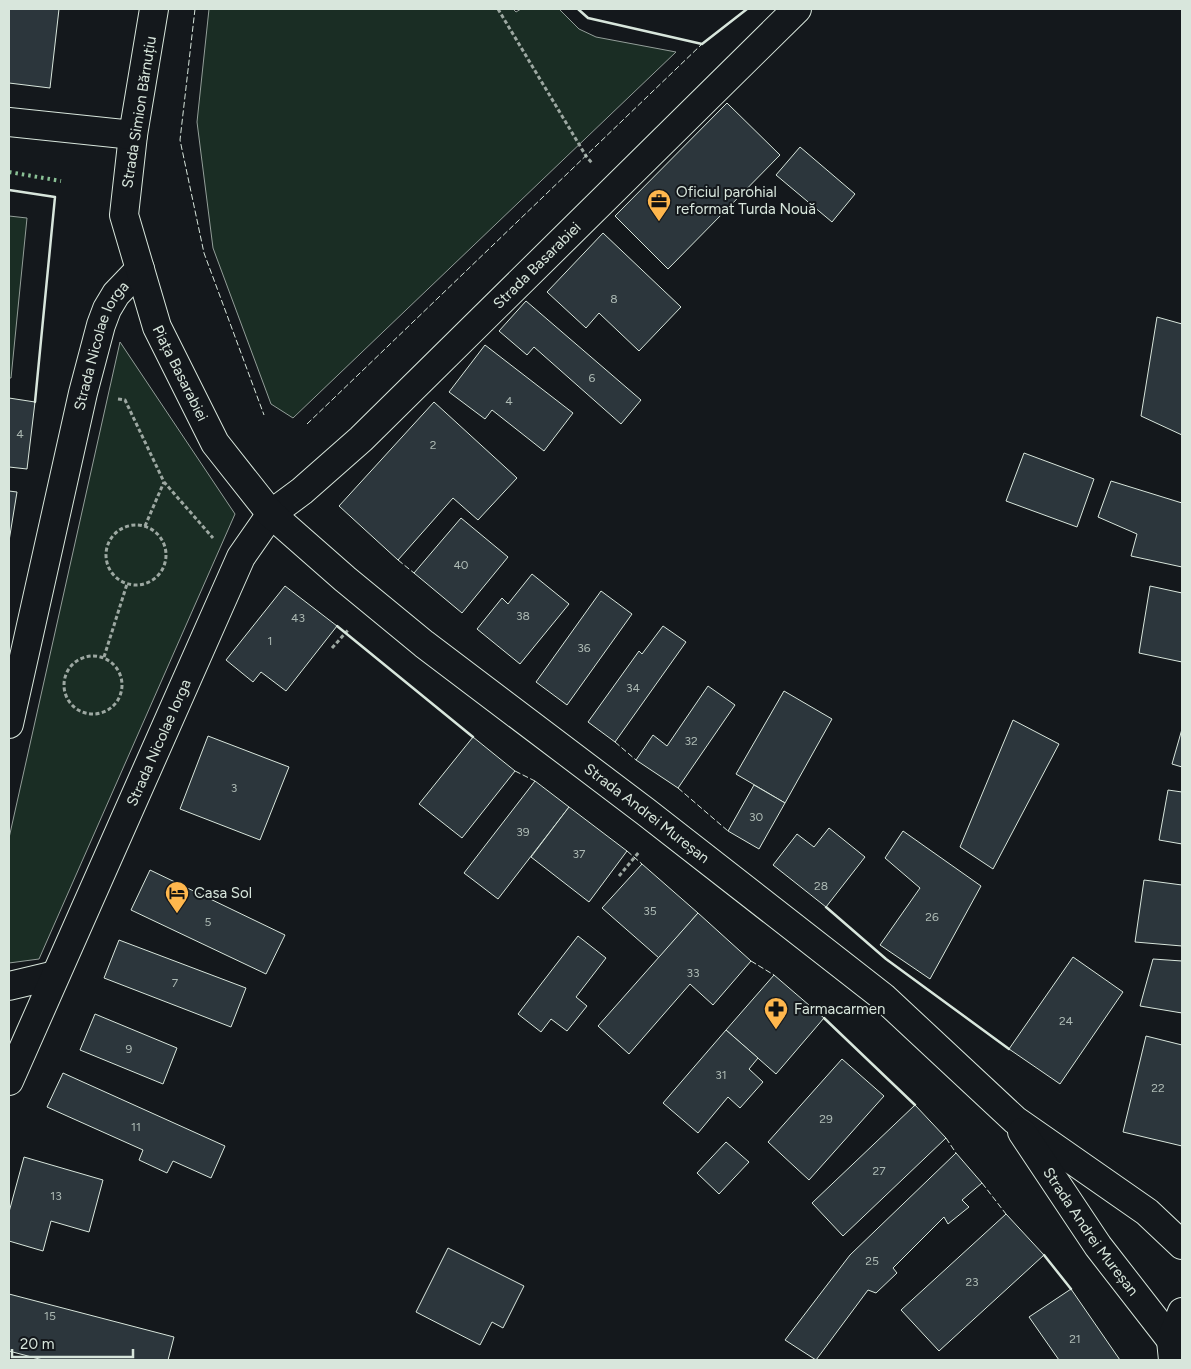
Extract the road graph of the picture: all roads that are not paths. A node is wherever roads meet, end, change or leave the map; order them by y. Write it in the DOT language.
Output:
graph roads {
  1 [pos="154,9"];
  2 [pos="797,9"];
  3 [pos="9,122"];
  4 [pos="133,135"];
  5 [pos="124,215"];
  6 [pos="140,269"];
  7 [pos="271,514"];
  8 [pos="9,724"];
  9 [pos="55,975"];
  10 [pos="9,986"];
  11 [pos="9,1081"];
  12 [pos="1015,1120"];
  13 [pos="1182,1245"];
  14 [pos="1182,1312"];
  15 [pos="1172,1350"];
  1 -- 4 [label="main road, Strada Simion Bărnuțiu"];
  2 -- 7 [label="main road, Strada Basarabiei"];
  3 -- 4 [label="main road"];
  4 -- 5 [label="main road, Strada Simion Bărnuțiu"];
  5 -- 6 [label="main road, Piața Basarabiei"];
  6 -- 7 [label="main road, Piața Basarabiei"];
  6 -- 8 [label="main road, Strada Nicolae Iorga"];
  7 -- 9 [label="main road, Strada Nicolae Iorga"];
  7 -- 12 [label="main road, Strada Andrei Mureșan"];
  9 -- 10 [label="main road"];
  9 -- 11 [label="main road, Strada Nicolae Iorga"];
  12 -- 13 [label="main road, Strada Andrei Mureșan"];
  12 -- 15 [label="main road, Strada Andrei Mureșan"];
  14 -- 15 [label="main road"];
}
